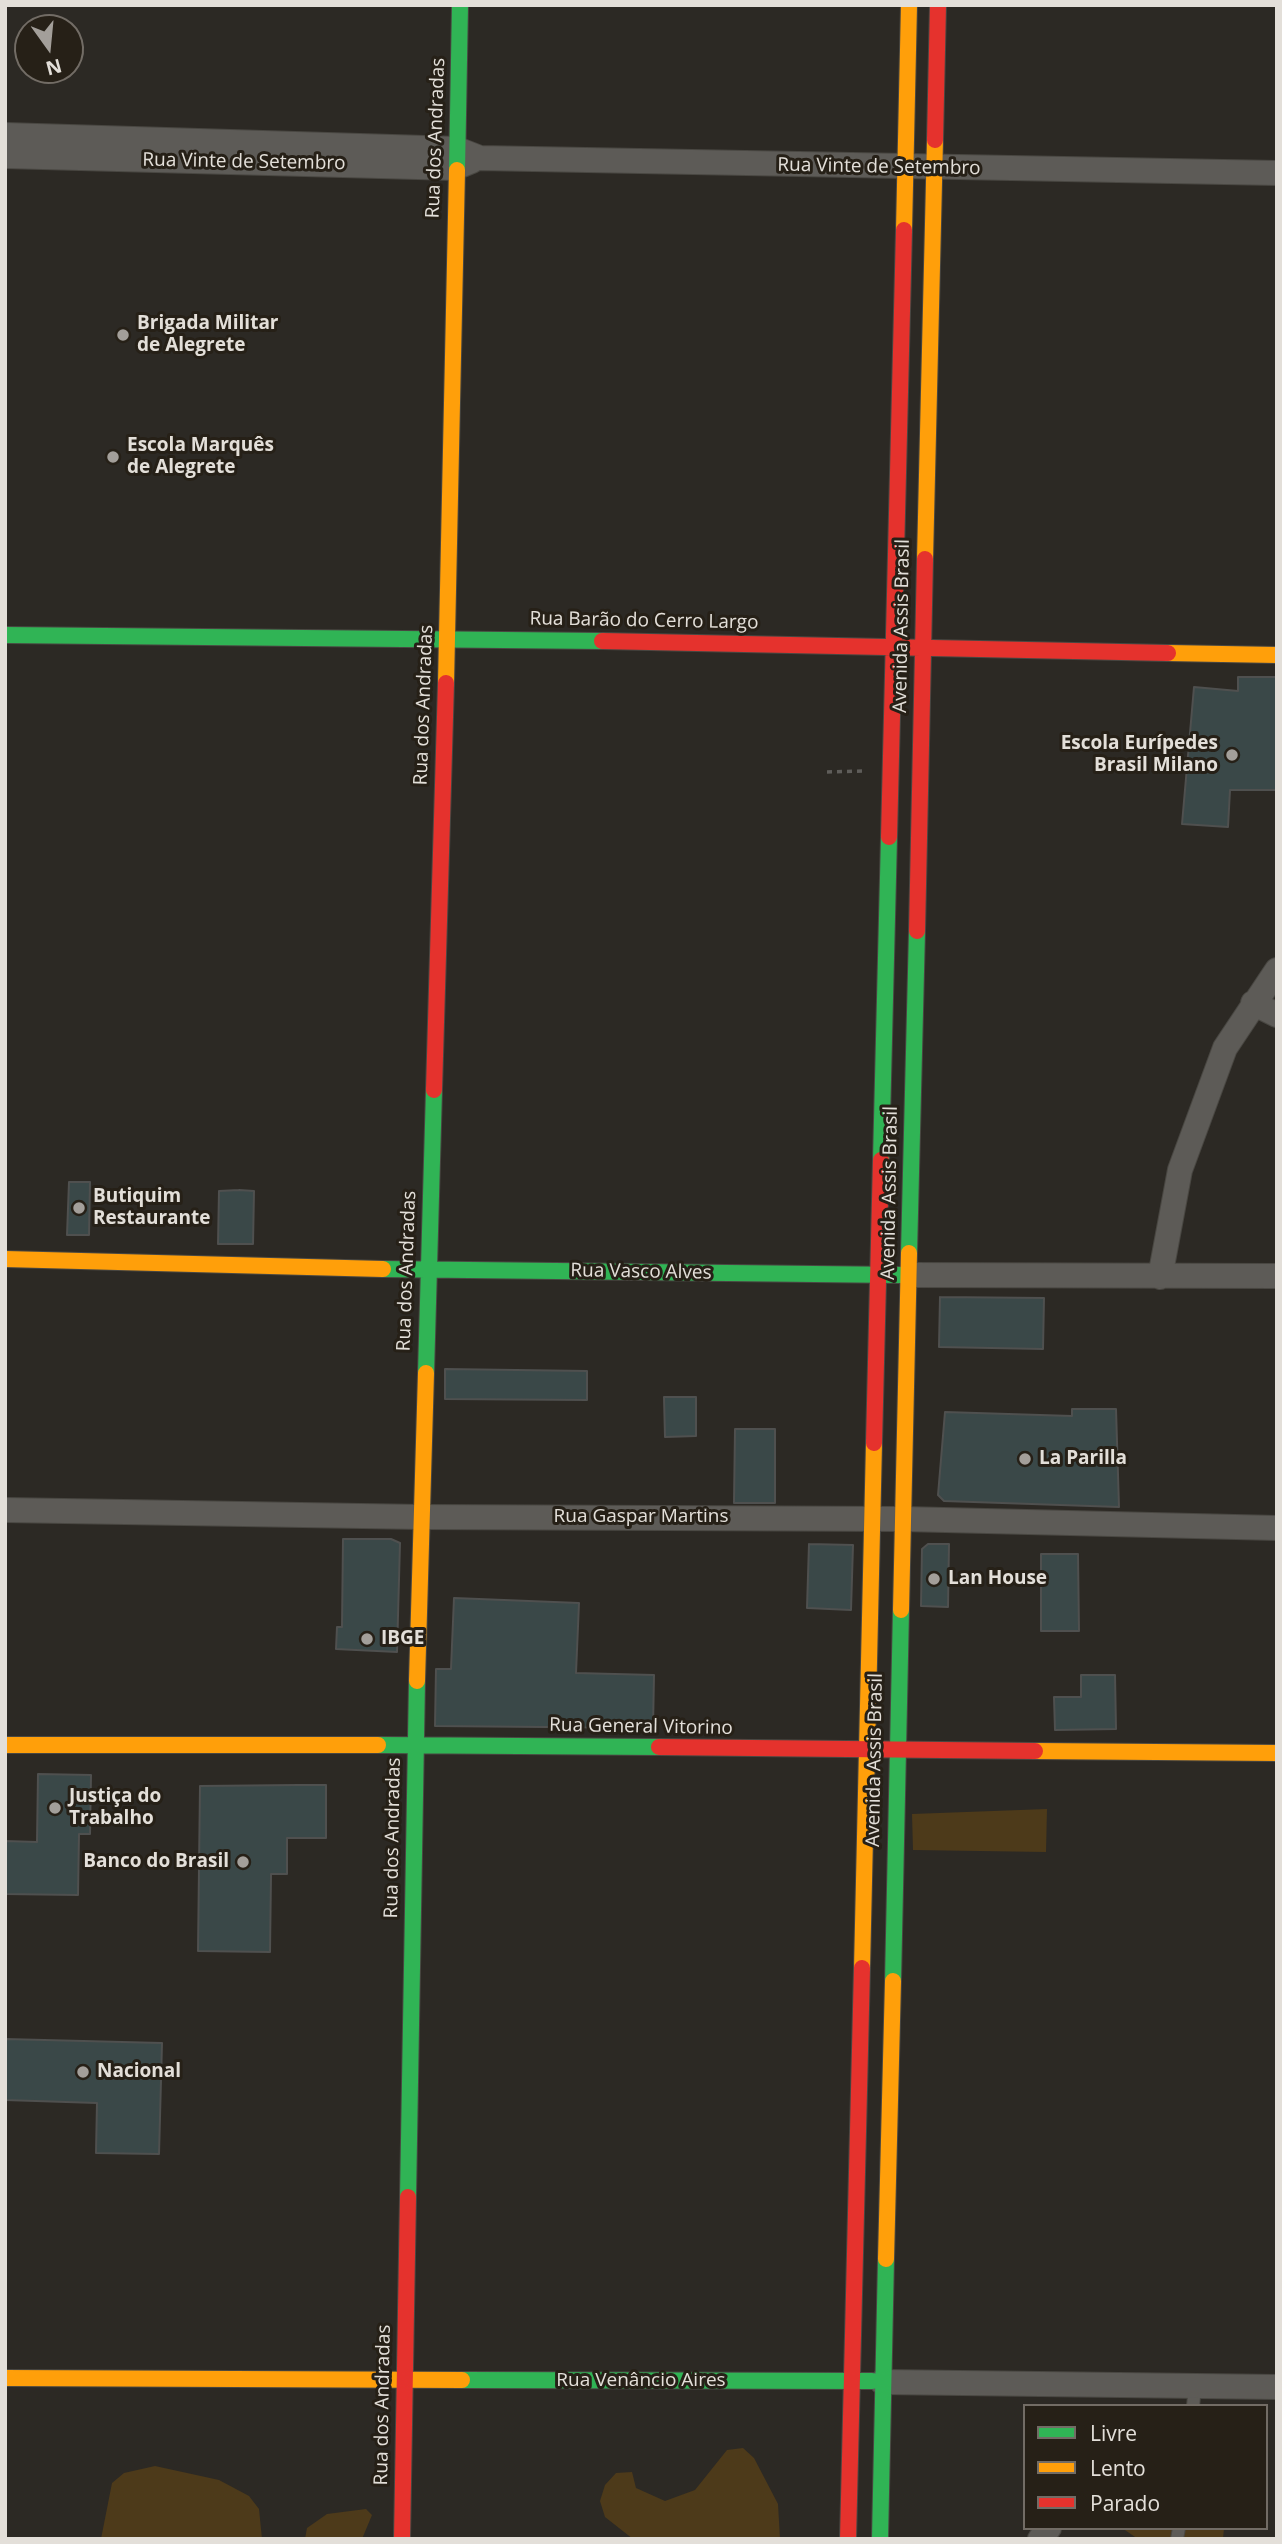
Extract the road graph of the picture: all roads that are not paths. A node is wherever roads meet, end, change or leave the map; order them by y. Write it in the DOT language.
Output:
graph roads {
  1 [pos="460,5"];
  2 [pos="909,5"];
  3 [pos="937,5"];
  4 [pos="5,135"];
  5 [pos="5,156"];
  6 [pos="456,159"];
  7 [pos="905,167"];
  8 [pos="935,168"];
  9 [pos="1277,173"];
  10 [pos="7,633"];
  11 [pos="447,638"];
  12 [pos="893,646"];
  13 [pos="922,647"];
  14 [pos="1277,655"];
  15 [pos="917,908"];
  16 [pos="887,909"];
  17 [pos="1277,971"];
  18 [pos="1253,1003"];
  19 [pos="1277,1016"];
  20 [pos="5,1259"];
  21 [pos="427,1270"];
  22 [pos="879,1275"];
  23 [pos="909,1275"];
  24 [pos="1277,1276"];
  25 [pos="1160,1277"];
  26 [pos="875,1421"];
  27 [pos="905,1422"];
  28 [pos="5,1510"];
  29 [pos="421,1517"];
  30 [pos="873,1519"];
  31 [pos="903,1519"];
  32 [pos="1277,1528"];
  33 [pos="5,1745"];
  34 [pos="415,1745"];
  35 [pos="867,1751"];
  36 [pos="896,1752"];
  37 [pos="1277,1753"];
  38 [pos="863,1930"];
  39 [pos="892,1931"];
  40 [pos="856,2221"];
  41 [pos="885,2221"];
  42 [pos="855,2297"];
  43 [pos="884,2298"];
  44 [pos="5,2378"];
  45 [pos="853,2380"];
  46 [pos="404,2382"];
  47 [pos="882,2382"];
  48 [pos="1277,2386"];
  49 [pos="1128,2395"];
  50 [pos="1194,2397"];
  51 [pos="402,2539"];
  52 [pos="848,2539"];
  53 [pos="880,2539"];
  1 -- 6 [label="street, Rua dos Andradas"];
  2 -- 7 [label="street, Avenida Assis Brasil"];
  3 -- 8 [label="street, Avenida Assis Brasil"];
  4 -- 6 [label="street, Rua Vinte de Setembro"];
  5 -- 6 [label="street, Rua Vinte de Setembro"];
  6 -- 7 [label="street, Rua Vinte de Setembro"];
  6 -- 11 [label="street, Rua dos Andradas"];
  7 -- 8 [label="street, Rua Vinte de Setembro"];
  7 -- 12 [label="street, Avenida Assis Brasil"];
  8 -- 9 [label="street, Rua Vinte de Setembro"];
  8 -- 13 [label="street, Avenida Assis Brasil"];
  10 -- 11 [label="street, Rua Barão do Cerro Largo"];
  11 -- 12 [label="street, Rua Barão do Cerro Largo"];
  11 -- 21 [label="street, Rua dos Andradas"];
  12 -- 13 [label="street, Rua Barão do Cerro Largo"];
  12 -- 16 [label="street, Avenida Assis Brasil"];
  13 -- 14 [label="street, Rua Barão do Cerro Largo"];
  13 -- 15 [label="street, Avenida Assis Brasil"];
  15 -- 16 [label="street"];
  15 -- 23 [label="street, Avenida Assis Brasil"];
  16 -- 22 [label="street, Avenida Assis Brasil"];
  17 -- 18 [label="street"];
  18 -- 19 [label="street"];
  18 -- 25 [label="street"];
  20 -- 21 [label="street, Rua Vasco Alves"];
  21 -- 22 [label="street, Rua Vasco Alves"];
  21 -- 29 [label="street, Rua dos Andradas"];
  22 -- 23 [label="street, Rua Vasco Alves"];
  22 -- 26 [label="street, Avenida Assis Brasil"];
  23 -- 25 [label="street, Rua Vasco Alves"];
  23 -- 27 [label="street, Avenida Assis Brasil"];
  24 -- 25 [label="street, Rua Vasco Alves"];
  26 -- 27 [label="street"];
  26 -- 30 [label="street, Avenida Assis Brasil"];
  27 -- 31 [label="street, Avenida Assis Brasil"];
  28 -- 29 [label="street, Rua Gaspar Martins"];
  29 -- 30 [label="street, Rua Gaspar Martins"];
  29 -- 34 [label="street, Rua dos Andradas"];
  30 -- 31 [label="street, Rua Gaspar Martins"];
  30 -- 35 [label="street, Avenida Assis Brasil"];
  31 -- 32 [label="street, Rua Gaspar Martins"];
  31 -- 36 [label="street, Avenida Assis Brasil"];
  33 -- 34 [label="street, Rua General Vitorino"];
  34 -- 35 [label="street, Rua General Vitorino"];
  34 -- 46 [label="street, Rua dos Andradas"];
  35 -- 36 [label="street, Rua General Vitorino"];
  35 -- 38 [label="street, Avenida Assis Brasil"];
  36 -- 37 [label="street, Rua General Vitorino"];
  36 -- 39 [label="street, Avenida Assis Brasil"];
  38 -- 39 [label="street"];
  38 -- 40 [label="street, Avenida Assis Brasil"];
  39 -- 41 [label="street, Avenida Assis Brasil"];
  40 -- 41 [label="street"];
  40 -- 42 [label="street, Avenida Assis Brasil"];
  41 -- 43 [label="street, Avenida Assis Brasil"];
  42 -- 43 [label="street"];
  42 -- 45 [label="street, Avenida Assis Brasil"];
  43 -- 47 [label="street, Avenida Assis Brasil"];
  44 -- 46 [label="street, Rua Venâncio Aires"];
  45 -- 46 [label="street, Rua Venâncio Aires"];
  45 -- 47 [label="street, Rua Venâncio Aires"];
  45 -- 52 [label="street, Avenida Assis Brasil"];
  46 -- 51 [label="street, Rua dos Andradas"];
  47 -- 49 [label="street, Rua Venâncio Aires"];
  47 -- 53 [label="street, Avenida Assis Brasil"];
  48 -- 50 [label="street, Rua Venâncio Aires"];
  49 -- 50 [label="street, Rua Venâncio Aires"];
}
